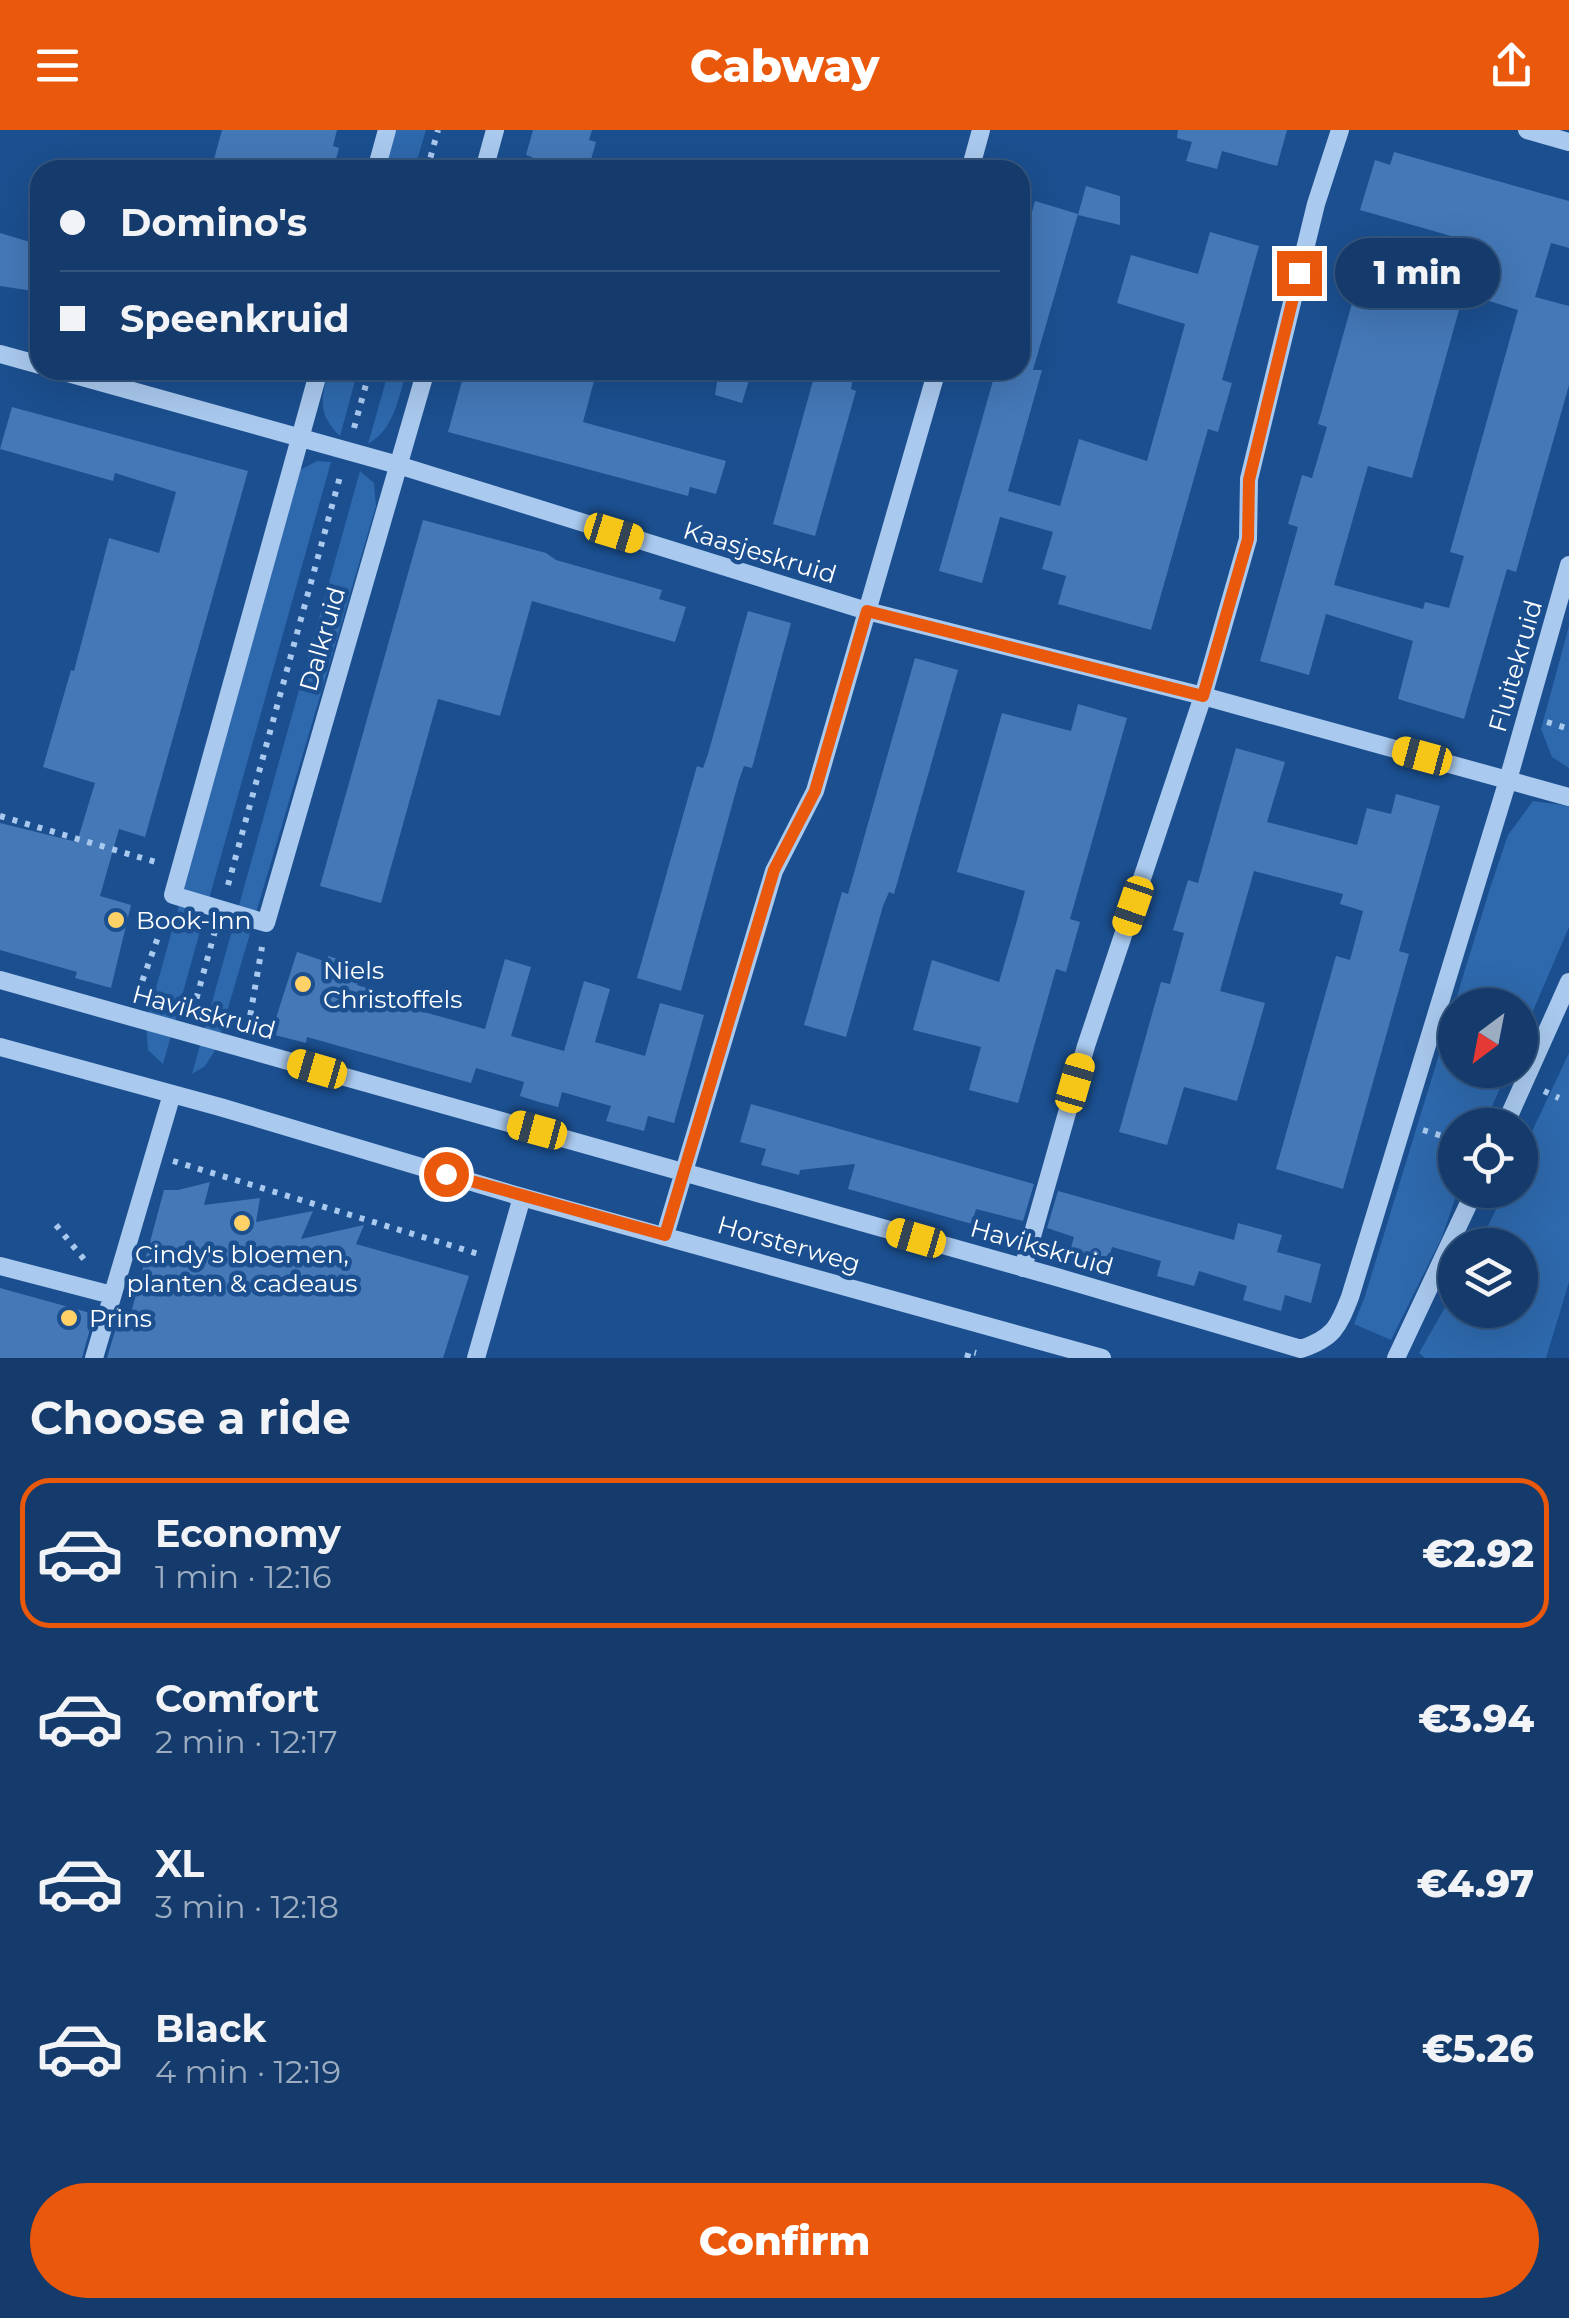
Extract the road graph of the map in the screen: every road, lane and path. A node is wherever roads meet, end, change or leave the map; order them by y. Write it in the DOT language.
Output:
graph roads {
  1 [pos="387,130"];
  2 [pos="438,130"];
  3 [pos="495,130"];
  4 [pos="981,130"];
  5 [pos="1340,130"];
  6 [pos="1528,130"];
  7 [pos="1569,142"];
  8 [pos="379,160"];
  9 [pos="430,160"];
  10 [pos="487,160"];
  11 [pos="973,160"];
  12 [pos="0,354"];
  13 [pos="30,362"];
  14 [pos="93,380"];
  15 [pos="316,380"];
  16 [pos="367,380"];
  17 [pos="423,380"];
  18 [pos="933,380"];
  19 [pos="300,438"];
  20 [pos="348,452"];
  21 [pos="398,466"];
  22 [pos="1569,565"];
  23 [pos="867,611"];
  24 [pos="1203,696"];
  25 [pos="1508,780"];
  26 [pos="1569,796"];
  27 [pos="0,816"];
  28 [pos="180,869"];
  29 [pos="173,895"];
  30 [pos="220,912"];
  31 [pos="266,923"];
  32 [pos="0,980"];
  33 [pos="1569,982"];
  34 [pos="130,1018"];
  35 [pos="187,1033"];
  36 [pos="0,1046"];
  37 [pos="243,1049"];
  38 [pos="172,1094"];
  39 [pos="1513,1108"];
  40 [pos="153,1155"];
  41 [pos="684,1171"];
  42 [pos="522,1197"];
  43 [pos="1467,1208"];
  44 [pos="665,1235"];
  45 [pos="503,1261"];
  46 [pos="0,1266"];
  47 [pos="1023,1268"];
  48 [pos="112,1295"];
  49 [pos="976,1353"];
  50 [pos="94,1358"];
  51 [pos="476,1358"];
  52 [pos="967,1358"];
  53 [pos="1102,1358"];
  54 [pos="1396,1358"];
  1 -- 8 [label="street"];
  2 -- 9 [label="path"];
  3 -- 10 [label="street"];
  4 -- 11 [label="street"];
  5 -- 24 [label="street"];
  6 -- 7 [label="street"];
  12 -- 13 [label="street"];
  14 -- 19 [label="street, Kaasjeskruid"];
  15 -- 19 [label="street"];
  16 -- 20 [label="path, Dalkruid"];
  17 -- 21 [label="street, Dalkruid"];
  18 -- 23 [label="street"];
  19 -- 20 [label="street, Kaasjeskruid"];
  19 -- 28 [label="street"];
  20 -- 21 [label="street, Kaasjeskruid"];
  20 -- 30 [label="path, Dalkruid"];
  21 -- 23 [label="street, Kaasjeskruid"];
  21 -- 31 [label="street, Dalkruid"];
  22 -- 25 [label="street, Fluitekruid"];
  23 -- 24 [label="street, Kaasjeskruid"];
  23 -- 41 [label="street"];
  24 -- 25 [label="street, Kaasjeskruid"];
  24 -- 47 [label="street"];
  25 -- 26 [label="street, Kaasjeskruid"];
  25 -- 47 [label="street, Havikskruid"];
  27 -- 28 [label="path"];
  28 -- 29 [label="street"];
  29 -- 30 [label="street"];
  29 -- 34 [label="path"];
  30 -- 31 [label="street"];
  30 -- 35 [label="path, Dalkruid"];
  31 -- 37 [label="path"];
  32 -- 34 [label="street, Havikskruid"];
  33 -- 39 [label="street"];
  34 -- 35 [label="street, Havikskruid"];
  35 -- 37 [label="street, Havikskruid"];
  36 -- 38 [label="street, Horsterweg"];
  37 -- 41 [label="street, Havikskruid"];
  38 -- 40 [label="street"];
  38 -- 42 [label="street, Horsterweg"];
  40 -- 45 [label="path"];
  40 -- 48 [label="street"];
  41 -- 44 [label="street"];
  41 -- 47 [label="street, Havikskruid"];
  42 -- 44 [label="street, Horsterweg"];
  42 -- 45 [label="street"];
  43 -- 54 [label="street"];
  44 -- 53 [label="street, Horsterweg"];
  45 -- 51 [label="street"];
  46 -- 48 [label="street"];
  48 -- 50 [label="street"];
  49 -- 52 [label="path"];
}
